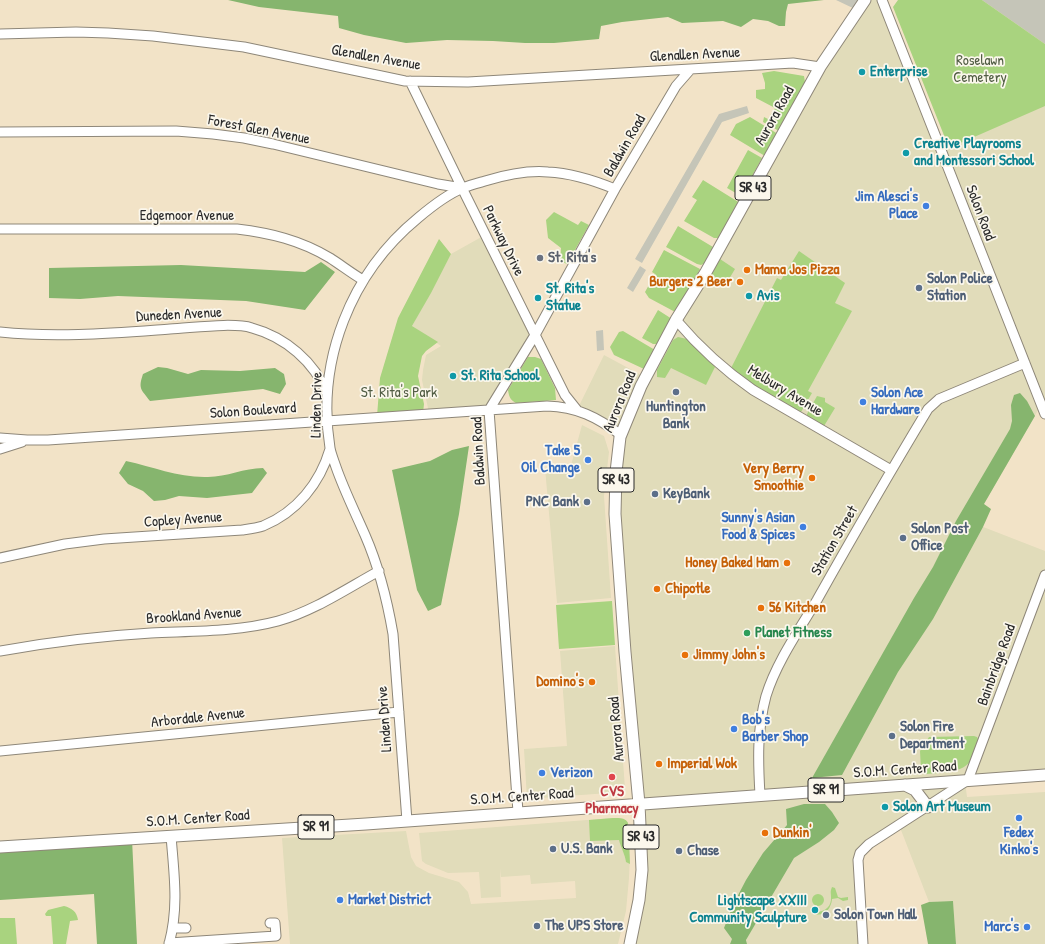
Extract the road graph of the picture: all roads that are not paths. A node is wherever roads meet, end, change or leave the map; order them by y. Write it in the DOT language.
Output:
graph roads {
  1 [pos="864,0"];
  2 [pos="882,0"];
  3 [pos="0,34"];
  4 [pos="820,67"];
  5 [pos="690,70"];
  6 [pos="410,81"];
  7 [pos="0,132"];
  8 [pos="462,188"];
  9 [pos="616,189"];
  10 [pos="0,229"];
  11 [pos="363,280"];
  12 [pos="676,320"];
  13 [pos="0,332"];
  14 [pos="535,335"];
  15 [pos="1025,363"];
  16 [pos="328,396"];
  17 [pos="489,410"];
  18 [pos="577,410"];
  19 [pos="1045,414"];
  20 [pos="328,420"];
  21 [pos="621,435"];
  22 [pos="0,438"];
  23 [pos="27,440"];
  24 [pos="0,449"];
  25 [pos="330,449"];
  26 [pos="891,470"];
  27 [pos="0,558"];
  28 [pos="379,571"];
  29 [pos="1045,575"];
  30 [pos="0,651"];
  31 [pos="399,712"];
  32 [pos="0,751"];
  33 [pos="1045,775"];
  34 [pos="968,780"];
  35 [pos="905,785"];
  36 [pos="760,795"];
  37 [pos="639,804"];
  38 [pos="928,807"];
  39 [pos="518,812"];
  40 [pos="407,821"];
  41 [pos="171,836"];
  42 [pos="0,847"];
  43 [pos="270,923"];
  44 [pos="173,928"];
  45 [pos="186,928"];
  46 [pos="169,943"];
  47 [pos="630,944"];
  48 [pos="863,944"];
  1 -- 4 [label="main road, Aurora Road / SR 43"];
  2 -- 15 [label="street, Solon Road"];
  3 -- 6 [label="street, Glenallen Avenue"];
  4 -- 5 [label="street, Glenallen Avenue"];
  4 -- 12 [label="main road, Aurora Road / SR 43"];
  5 -- 6 [label="street, Glenallen Avenue"];
  5 -- 9 [label="street, Baldwin Road"];
  6 -- 8 [label="street, Parkway Drive"];
  7 -- 8 [label="street, Forest Glen Avenue"];
  8 -- 9 [label="street, Linden Drive"];
  8 -- 11 [label="street, Linden Drive"];
  8 -- 14 [label="street, Parkway Drive"];
  9 -- 14 [label="street, Baldwin Road"];
  10 -- 11 [label="street, Edgemoor Avenue"];
  11 -- 16 [label="street, Linden Drive"];
  12 -- 21 [label="main road, Aurora Road / SR 43"];
  12 -- 26 [label="street, Melbury Avenue"];
  13 -- 16 [label="street, Duneden Avenue"];
  14 -- 17 [label="street, Baldwin Road"];
  14 -- 18 [label="street, Parkway Drive"];
  15 -- 19 [label="street, Solon Road"];
  15 -- 26 [label="street, Station Street"];
  16 -- 20 [label="street, Linden Drive"];
  17 -- 18 [label="street, Solon Boulevard"];
  17 -- 20 [label="street, Solon Boulevard"];
  17 -- 39 [label="street, Baldwin Road"];
  18 -- 21 [label="street, Solon Boulevard"];
  20 -- 23 [label="street, Solon Boulevard"];
  20 -- 25 [label="street, Linden Drive"];
  21 -- 37 [label="main road, Aurora Road / SR 43"];
  22 -- 23 [label="street, Solon Boulevard"];
  23 -- 24 [label="street"];
  25 -- 27 [label="street, Copley Avenue"];
  25 -- 28 [label="street, Linden Drive"];
  26 -- 36 [label="street, Station Street"];
  28 -- 30 [label="street, Brookland Avenue"];
  28 -- 31 [label="street, Linden Drive"];
  29 -- 34 [label="street, Bainbridge Road"];
  31 -- 32 [label="street, Arbordale Avenue"];
  31 -- 40 [label="street, Linden Drive"];
  33 -- 34 [label="main road, S.O.M. Center Road / SR 91"];
  34 -- 35 [label="main road, S.O.M. Center Road / SR 91"];
  34 -- 38 [label="street"];
  35 -- 36 [label="main road, S.O.M. Center Road / SR 91"];
  35 -- 38 [label="main road"];
  36 -- 37 [label="main road, S.O.M. Center Road / SR 91"];
  37 -- 39 [label="main road, S.O.M. Center Road / SR 91"];
  37 -- 47 [label="main road, Aurora Road / SR 43"];
  38 -- 48 [label="street"];
  39 -- 40 [label="main road, S.O.M. Center Road / SR 91"];
  40 -- 41 [label="main road, S.O.M. Center Road / SR 91"];
  41 -- 42 [label="main road, S.O.M. Center Road / SR 91"];
  41 -- 44 [label="street"];
  43 -- 46 [label="street"];
  44 -- 45 [label="street"];
  44 -- 46 [label="street"];
}
